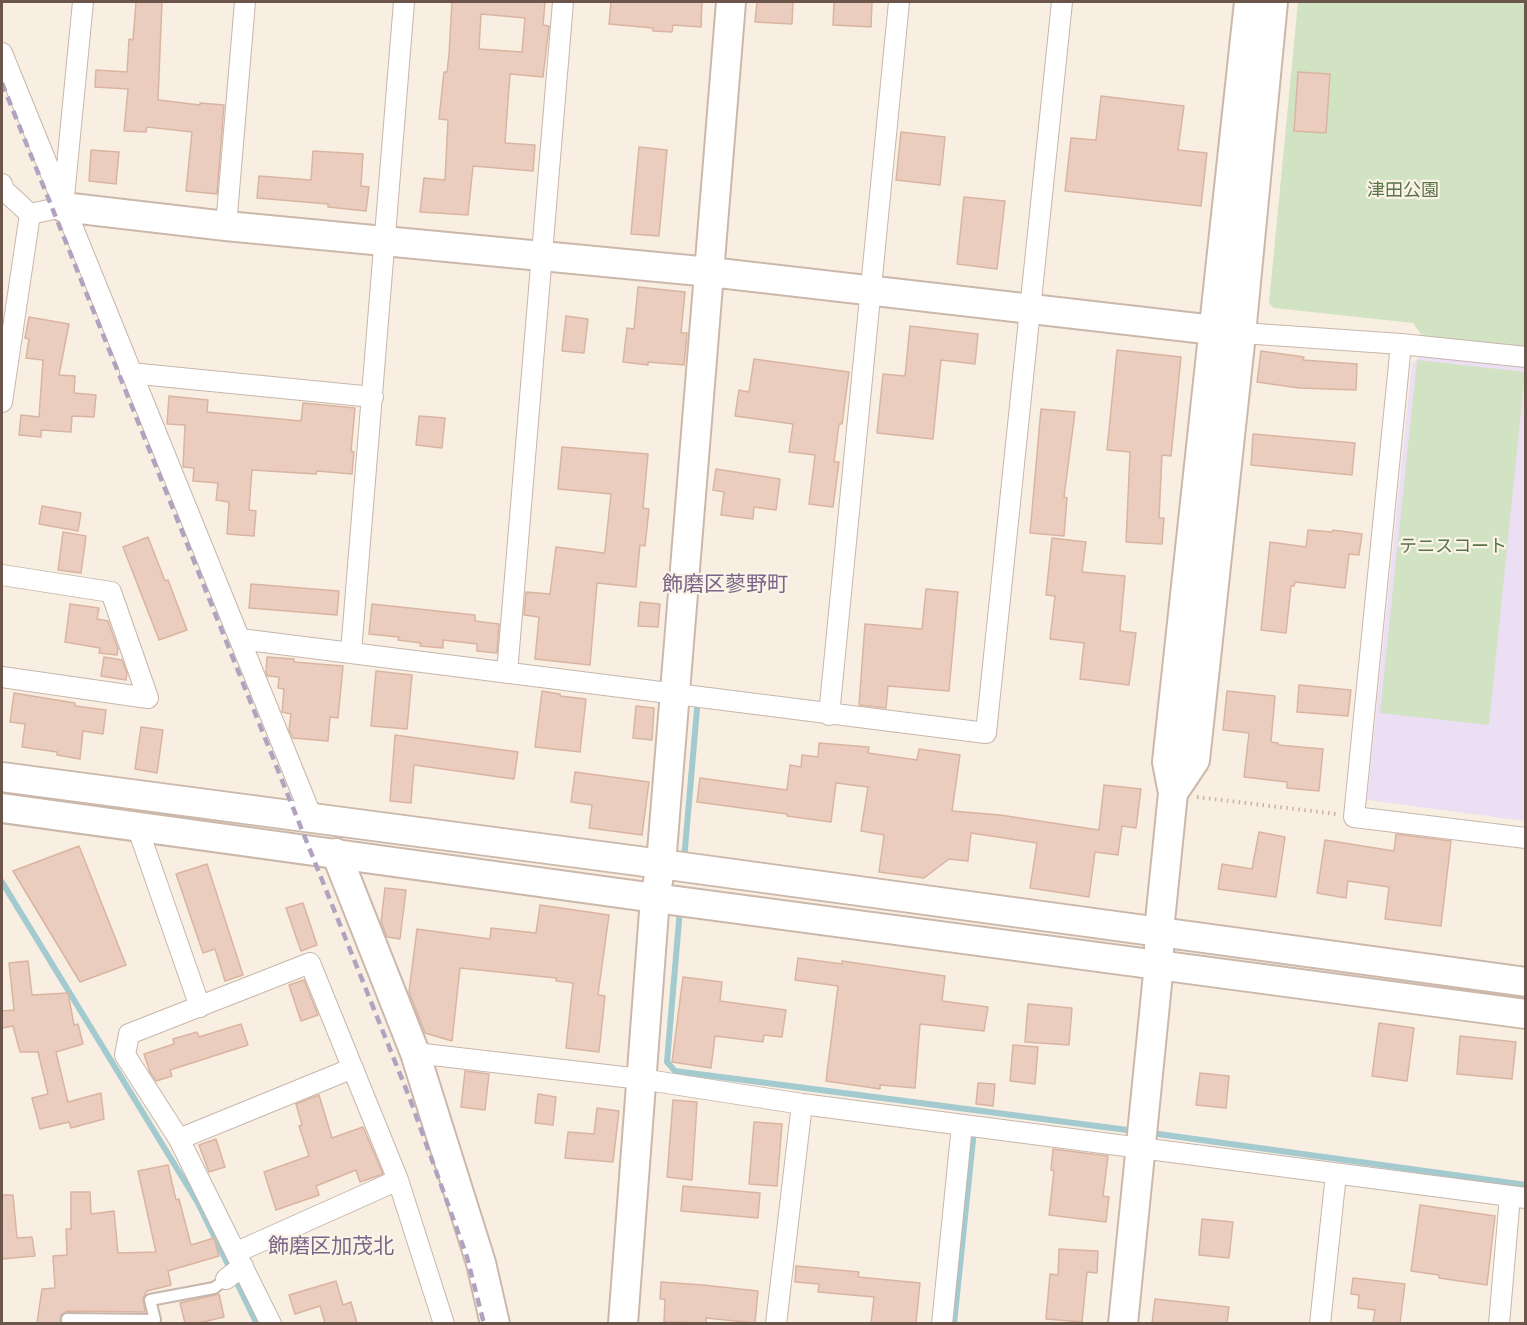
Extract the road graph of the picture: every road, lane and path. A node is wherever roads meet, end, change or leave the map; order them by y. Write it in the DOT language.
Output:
graph roads {
  1 [pos="83,2"];
  2 [pos="245,2"];
  3 [pos="404,2"];
  4 [pos="563,2"];
  5 [pos="731,2"];
  6 [pos="899,2"];
  7 [pos="1062,2"];
  8 [pos="1249,2"];
  9 [pos="1273,2"];
  10 [pos="2,53"];
  11 [pos="2,184"];
  12 [pos="63,207"];
  13 [pos="30,214"];
  14 [pos="226,226"];
  15 [pos="386,242"];
  16 [pos="542,258"];
  17 [pos="710,272"];
  18 [pos="870,291"];
  19 [pos="1031,310"];
  20 [pos="1227,332"];
  21 [pos="1401,344"];
  22 [pos="1526,357"];
  23 [pos="130,373"];
  24 [pos="373,397"];
  25 [pos="2,402"];
  26 [pos="2,575"];
  27 [pos="240,639"];
  28 [pos="351,652"];
  29 [pos="507,673"];
  30 [pos="2,677"];
  31 [pos="674,695"];
  32 [pos="829,715"];
  33 [pos="2,777"];
  34 [pos="1173,793"];
  35 [pos="2,807"];
  36 [pos="1354,817"];
  37 [pos="313,820"];
  38 [pos="137,826"];
  39 [pos="1526,838"];
  40 [pos="336,853"];
  41 [pos="661,864"];
  42 [pos="655,898"];
  43 [pos="1159,931"];
  44 [pos="1159,964"];
  45 [pos="1526,982"];
  46 [pos="200,1007"];
  47 [pos="1526,1014"];
  48 [pos="415,1053"];
  49 [pos="353,1068"];
  50 [pos="640,1079"];
  51 [pos="802,1104"];
  52 [pos="962,1125"];
  53 [pos="179,1139"];
  54 [pos="1140,1148"];
  55 [pos="1335,1174"];
  56 [pos="398,1180"];
  57 [pos="1518,1197"];
  58 [pos="240,1259"];
  59 [pos="226,1279"];
  60 [pos="67,1323"];
  61 [pos="271,1323"];
  62 [pos="444,1323"];
  63 [pos="495,1323"];
  64 [pos="623,1323"];
  65 [pos="776,1323"];
  66 [pos="942,1323"];
  67 [pos="1123,1323"];
  68 [pos="1320,1323"];
  69 [pos="1499,1323"];
  1 -- 12 [label="street"];
  2 -- 14 [label="street"];
  3 -- 15 [label="street"];
  4 -- 16 [label="street"];
  5 -- 17 [label="street"];
  6 -- 18 [label="street"];
  7 -- 19 [label="street"];
  8 -- 20 [label="street"];
  9 -- 20 [label="street"];
  10 -- 12 [label="street"];
  11 -- 13 [label="street"];
  12 -- 13 [label="street"];
  12 -- 14 [label="street"];
  12 -- 23 [label="street"];
  13 -- 25 [label="street"];
  14 -- 15 [label="street"];
  15 -- 16 [label="street"];
  15 -- 24 [label="street"];
  16 -- 17 [label="street"];
  16 -- 29 [label="street"];
  17 -- 18 [label="street"];
  17 -- 31 [label="street"];
  18 -- 19 [label="street"];
  18 -- 32 [label="street"];
  19 -- 20 [label="street"];
  19 -- 32 [label="street"];
  20 -- 21 [label="street"];
  20 -- 34 [label="street"];
  21 -- 22 [label="street"];
  21 -- 36 [label="street"];
  23 -- 24 [label="street"];
  23 -- 27 [label="street"];
  24 -- 28 [label="street"];
  26 -- 30 [label="street"];
  27 -- 28 [label="street"];
  27 -- 37 [label="street"];
  28 -- 29 [label="street"];
  29 -- 31 [label="street"];
  31 -- 32 [label="street"];
  31 -- 41 [label="street"];
  33 -- 37 [label="street"];
  34 -- 36 [label="path"];
  34 -- 43 [label="street"];
  35 -- 38 [label="street"];
  36 -- 39 [label="street"];
  37 -- 41 [label="street"];
  38 -- 40 [label="street"];
  38 -- 46 [label="street"];
  40 -- 42 [label="street"];
  40 -- 48 [label="street"];
  41 -- 42 [label="street"];
  41 -- 43 [label="street"];
  42 -- 44 [label="street"];
  42 -- 50 [label="street"];
  43 -- 44 [label="street"];
  43 -- 45 [label="street"];
  44 -- 47 [label="street"];
  44 -- 54 [label="street"];
  46 -- 49 [label="street"];
  46 -- 53 [label="street"];
  48 -- 50 [label="street"];
  48 -- 63 [label="street"];
  49 -- 53 [label="street"];
  49 -- 56 [label="street"];
  50 -- 51 [label="street"];
  50 -- 64 [label="street"];
  51 -- 52 [label="street"];
  51 -- 65 [label="street"];
  52 -- 54 [label="street"];
  52 -- 66 [label="street"];
  53 -- 58 [label="street"];
  54 -- 55 [label="street"];
  54 -- 67 [label="street"];
  55 -- 57 [label="street"];
  55 -- 68 [label="street"];
  56 -- 58 [label="street"];
  56 -- 62 [label="street"];
  57 -- 69 [label="street"];
  58 -- 59 [label="street"];
  58 -- 61 [label="street"];
  59 -- 60 [label="lane"];
}
